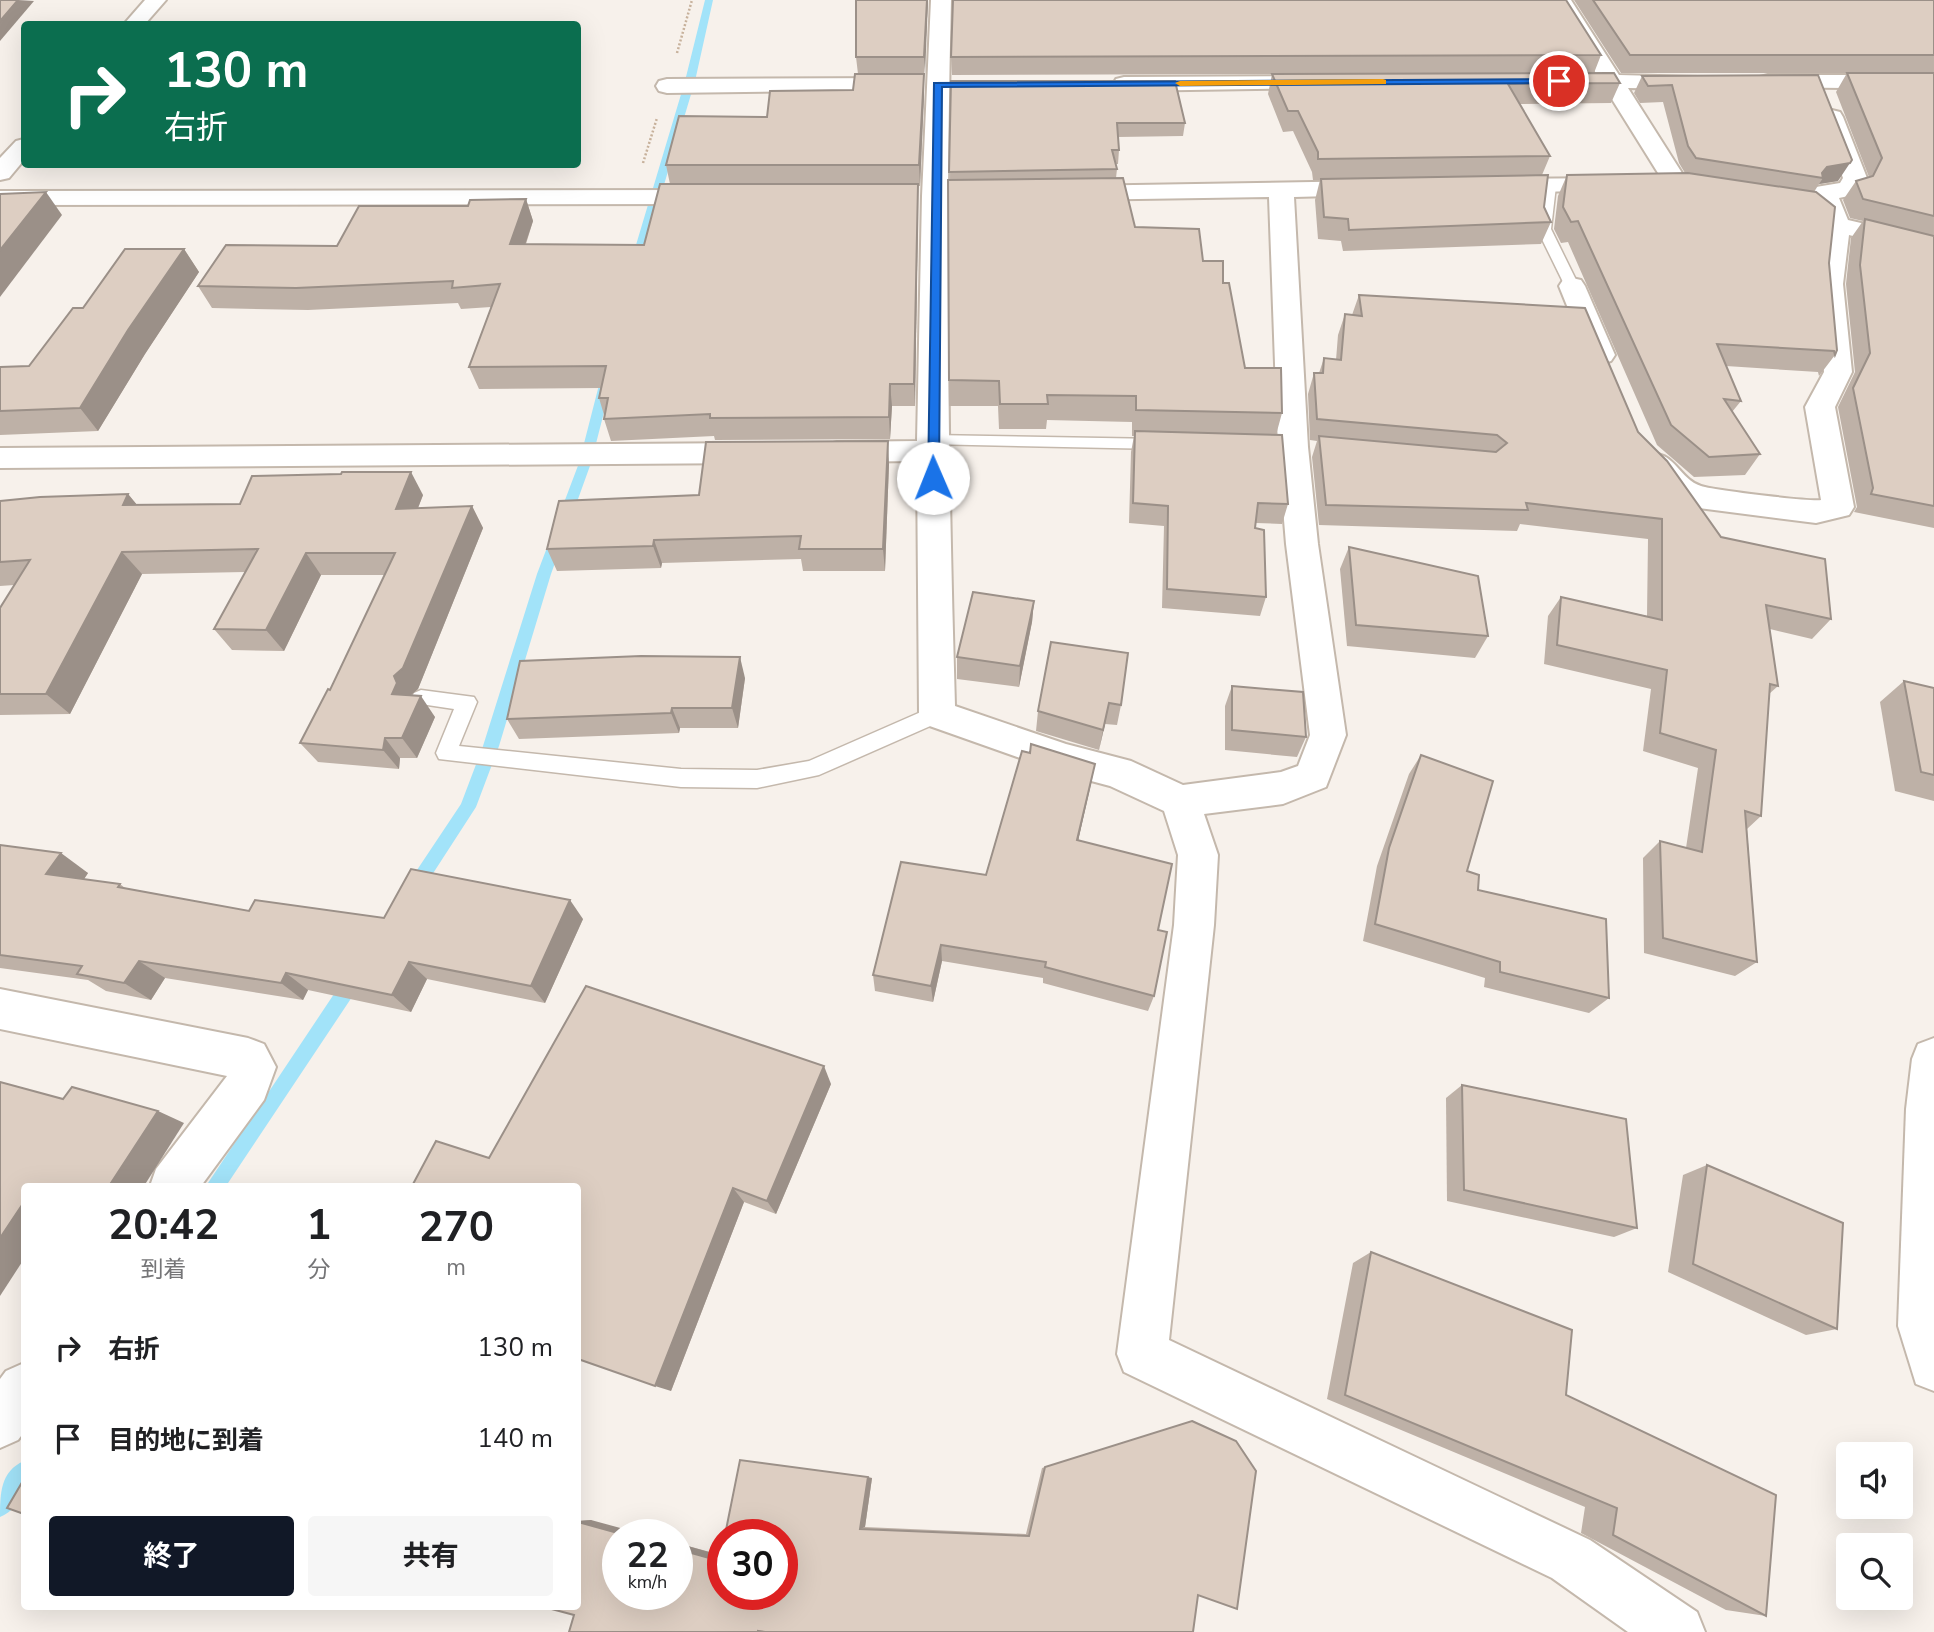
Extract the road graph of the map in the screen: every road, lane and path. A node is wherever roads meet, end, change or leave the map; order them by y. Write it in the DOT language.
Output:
graph roads {
  1 [pos="156,0"];
  2 [pos="941,0"];
  3 [pos="1561,0"];
  4 [pos="137,21"];
  5 [pos="1545,81"];
  6 [pos="1614,81"];
  7 [pos="1351,82"];
  8 [pos="1709,82"];
  9 [pos="1751,82"];
  10 [pos="1934,82"];
  11 [pos="1819,83"];
  12 [pos="965,84"];
  13 [pos="1103,84"];
  14 [pos="937,85"];
  15 [pos="667,86"];
  16 [pos="21,149"];
  17 [pos="0,173"];
  18 [pos="1677,184"];
  19 [pos="1549,186"];
  20 [pos="1474,187"];
  21 [pos="1391,188"];
  22 [pos="1704,188"];
  23 [pos="1281,189"];
  24 [pos="1045,194"];
  25 [pos="962,195"];
  26 [pos="906,196"];
  27 [pos="934,196"];
  28 [pos="725,197"];
  29 [pos="0,198"];
  30 [pos="1770,199"];
  31 [pos="1837,225"];
  32 [pos="1934,248"];
  33 [pos="1572,286"];
  34 [pos="1612,382"];
  35 [pos="1637,440"];
  36 [pos="1182,445"];
  37 [pos="932,446"];
  38 [pos="0,458"];
  39 [pos="421,698"];
  40 [pos="937,713"];
  41 [pos="1180,801"];
  42 [pos="0,1009"];
  43 [pos="1934,1059"];
  44 [pos="175,1183"];
  45 [pos="1934,1366"];
  46 [pos="21,1393"];
  47 [pos="0,1422"];
  48 [pos="1677,1632"];
  1 -- 4 [label="street"];
  2 -- 14 [label="street"];
  3 -- 6 [label="street"];
  5 -- 6 [label="street"];
  6 -- 8 [label="street"];
  6 -- 18 [label="street"];
  7 -- 13 [label="street"];
  9 -- 11 [label="street"];
  10 -- 11 [label="street"];
  11 -- 31 [label="street"];
  12 -- 14 [label="street"];
  14 -- 15 [label="street"];
  14 -- 27 [label="street"];
  16 -- 17 [label="street"];
  18 -- 19 [label="street"];
  18 -- 22 [label="street"];
  19 -- 20 [label="street"];
  19 -- 33 [label="lane"];
  21 -- 23 [label="street"];
  23 -- 24 [label="street"];
  23 -- 41 [label="street"];
  25 -- 27 [label="street"];
  26 -- 27 [label="street"];
  27 -- 37 [label="street"];
  28 -- 29 [label="street"];
  30 -- 31 [label="street"];
  31 -- 32 [label="street"];
  31 -- 35 [label="street"];
  33 -- 34 [label="street"];
  36 -- 37 [label="lane"];
  37 -- 38 [label="street"];
  37 -- 40 [label="street"];
  39 -- 40 [label="lane"];
  40 -- 41 [label="street"];
  41 -- 48 [label="street"];
  42 -- 44 [label="street"];
  43 -- 45 [label="street"];
  46 -- 47 [label="street"];
}
